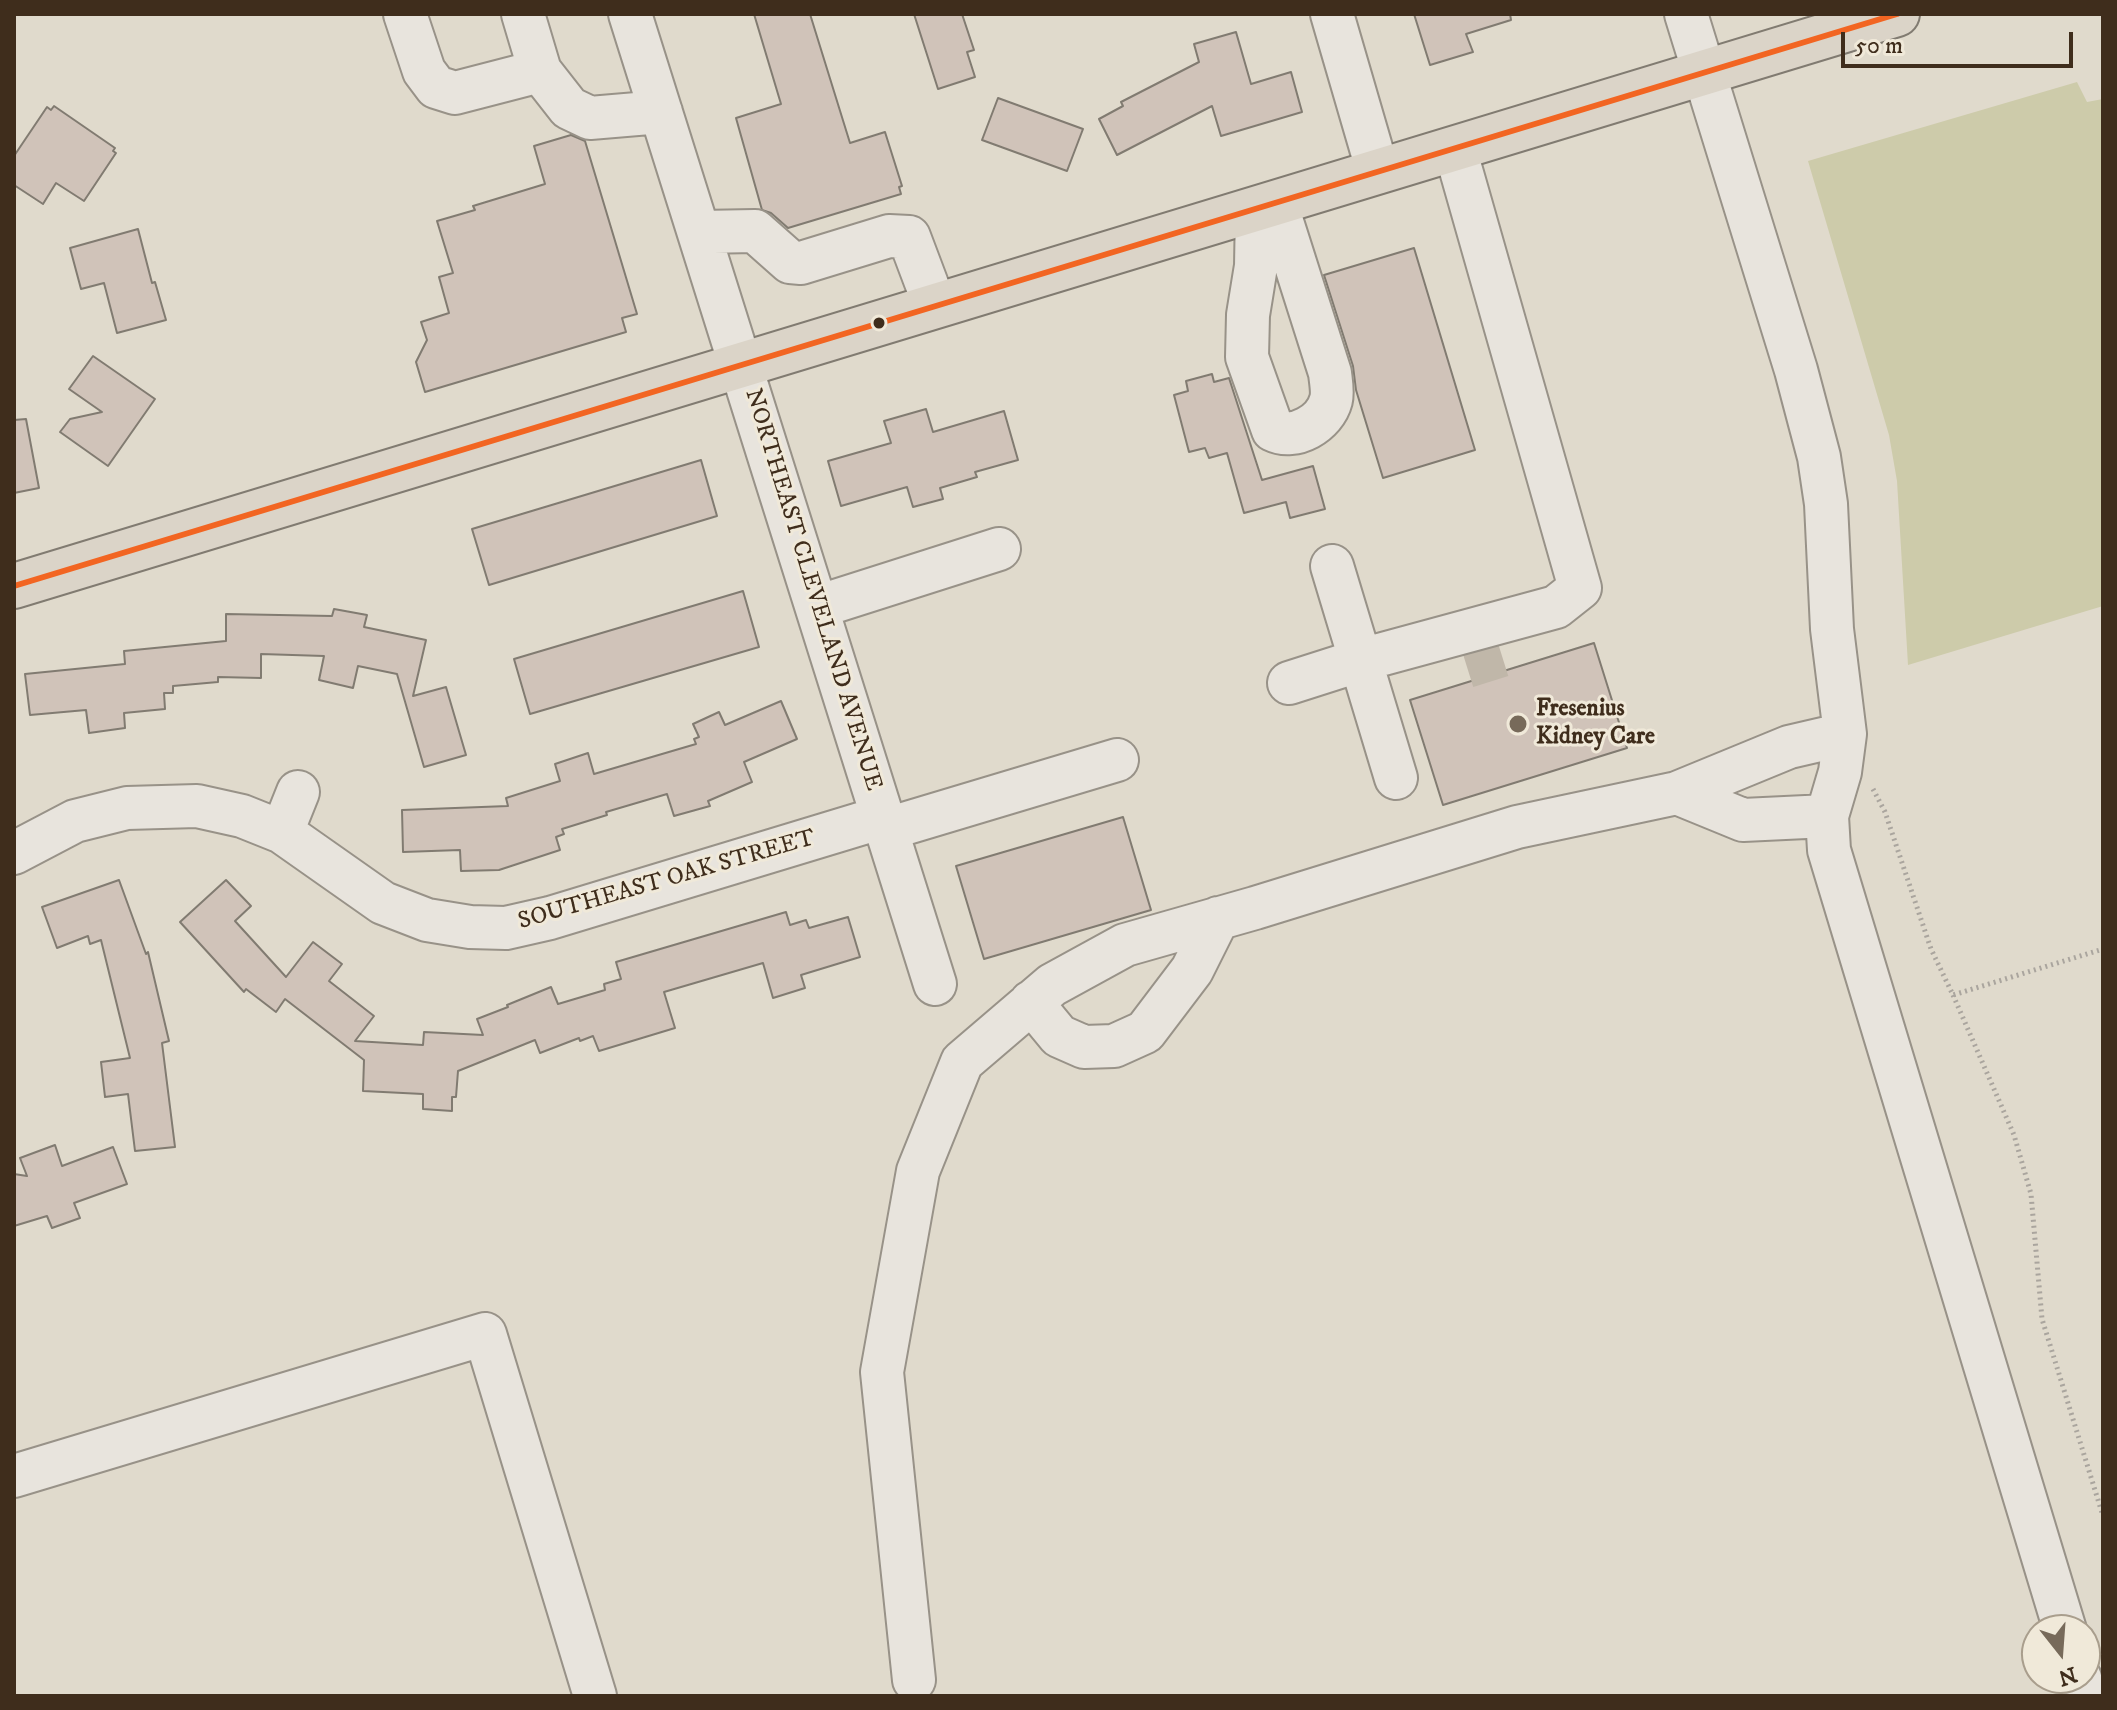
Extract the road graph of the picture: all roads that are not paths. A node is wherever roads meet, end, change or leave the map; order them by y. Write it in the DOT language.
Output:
graph roads {
  1 [pos="405,14"];
  2 [pos="523,14"];
  3 [pos="630,14"];
  4 [pos="1332,14"];
  5 [pos="1686,14"];
  6 [pos="1897,14"];
  7 [pos="540,71"];
  8 [pos="1704,72"];
  9 [pos="661,112"];
  10 [pos="1455,149"];
  11 [pos="1378,172"];
  12 [pos="700,232"];
  13 [pos="935,306"];
  14 [pos="742,365"];
  15 [pos="999,549"];
  16 [pos="1332,566"];
  17 [pos="14,586"];
  18 [pos="817,607"];
  19 [pos="1532,614"];
  20 [pos="1427,642"];
  21 [pos="1361,660"];
  22 [pos="1289,683"];
  23 [pos="1845,734"];
  24 [pos="1117,760"];
  25 [pos="1396,778"];
  26 [pos="298,792"];
  27 [pos="1677,793"];
  28 [pos="1827,816"];
  29 [pos="885,823"];
  30 [pos="282,832"];
  31 [pos="14,853"];
  32 [pos="1218,918"];
  33 [pos="935,984"];
  34 [pos="1031,1002"];
  35 [pos="14,1476"];
  36 [pos="2060,1614"];
  37 [pos="914,1680"];
  38 [pos="595,1696"];
  1 -- 7 [label="street"];
  2 -- 7 [label="street"];
  3 -- 9 [label="street, NORTHEAST CLEVELAND AVENUE"];
  4 -- 11 [label="street"];
  5 -- 8 [label="street"];
  6 -- 8 [label="main road"];
  7 -- 9 [label="street"];
  8 -- 10 [label="main road"];
  8 -- 23 [label="street"];
  9 -- 12 [label="street, NORTHEAST CLEVELAND AVENUE"];
  10 -- 11 [label="main road"];
  10 -- 19 [label="street"];
  11 -- 13 [label="main road"];
  12 -- 13 [label="street"];
  12 -- 14 [label="street, NORTHEAST CLEVELAND AVENUE"];
  13 -- 14 [label="main road"];
  14 -- 17 [label="main road"];
  14 -- 18 [label="street, NORTHEAST CLEVELAND AVENUE"];
  15 -- 18 [label="street"];
  16 -- 21 [label="street"];
  18 -- 29 [label="street, NORTHEAST CLEVELAND AVENUE"];
  19 -- 20 [label="street"];
  19 -- 20 [label="street"];
  20 -- 21 [label="street"];
  21 -- 22 [label="street"];
  21 -- 25 [label="street"];
  23 -- 27 [label="street"];
  23 -- 28 [label="street"];
  24 -- 29 [label="street, SOUTHEAST OAK STREET"];
  26 -- 30 [label="street"];
  27 -- 28 [label="street"];
  27 -- 32 [label="street"];
  28 -- 36 [label="street"];
  29 -- 30 [label="street, SOUTHEAST OAK STREET"];
  29 -- 33 [label="street, NORTHEAST CLEVELAND AVENUE"];
  30 -- 31 [label="street, SOUTHEAST OAK STREET"];
  32 -- 34 [label="street"];
  32 -- 34 [label="street"];
  34 -- 37 [label="street"];
  35 -- 38 [label="street"];
}
